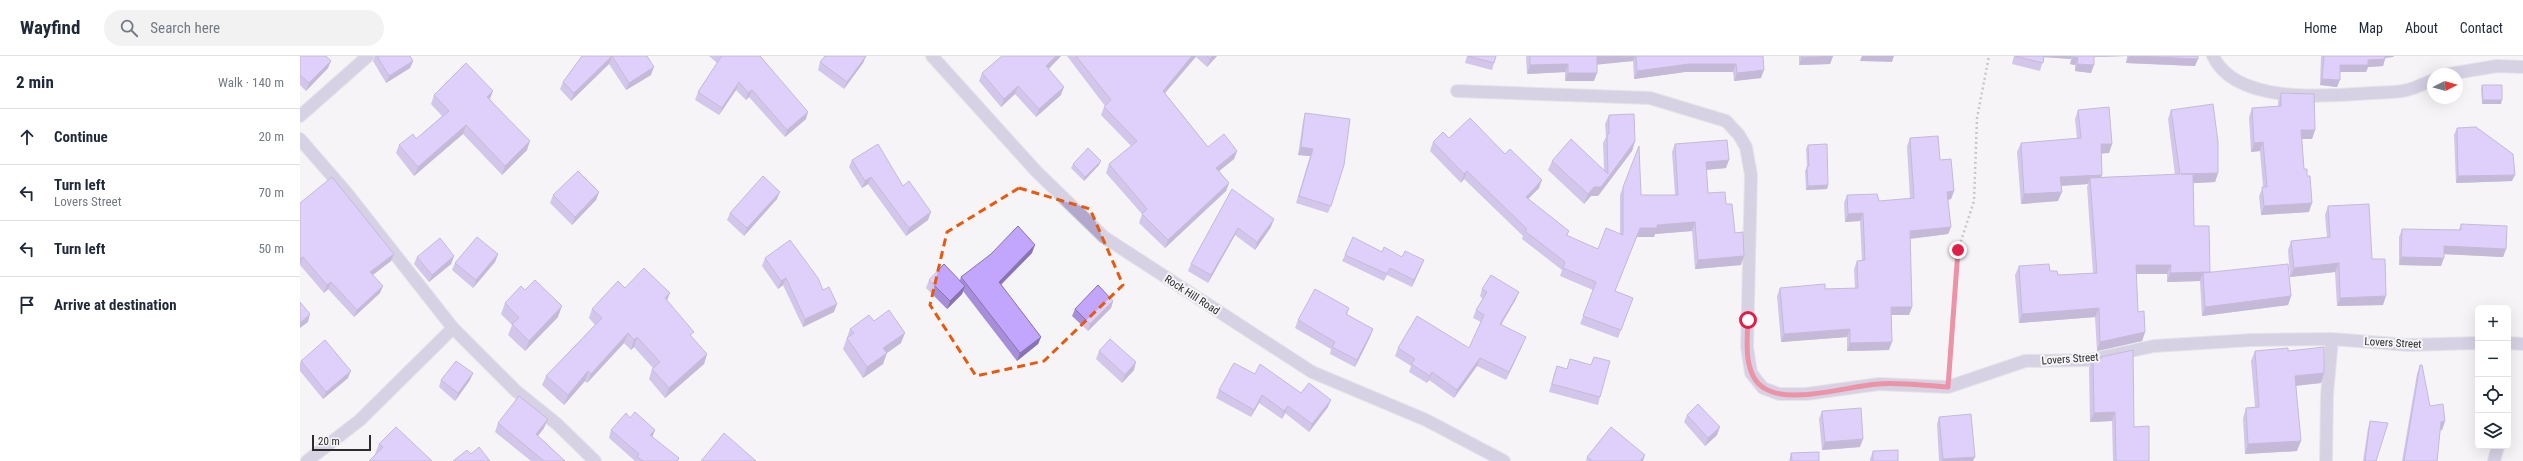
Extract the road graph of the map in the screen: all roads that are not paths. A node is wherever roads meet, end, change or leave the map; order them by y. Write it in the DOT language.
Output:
graph roads {
  1 [pos="368,56"];
  2 [pos="932,56"];
  3 [pos="2214,56"];
  4 [pos="2523,67"];
  5 [pos="2463,72"];
  6 [pos="2427,82"];
  7 [pos="1457,91"];
  8 [pos="300,116"];
  9 [pos="300,139"];
  10 [pos="453,328"];
  11 [pos="2332,339"];
  12 [pos="2475,343"];
  13 [pos="2511,343"];
  14 [pos="2523,344"];
  15 [pos="2497,449"];
  16 [pos="307,461"];
  17 [pos="595,461"];
  18 [pos="1504,461"];
  19 [pos="2326,461"];
  20 [pos="2494,461"];
  1 -- 8 [label="street"];
  2 -- 18 [label="street, Rock Hill Road"];
  3 -- 6 [label="street"];
  4 -- 5 [label="street"];
  7 -- 11 [label="street, Lovers Street"];
  9 -- 10 [label="street"];
  10 -- 16 [label="street"];
  10 -- 17 [label="street"];
  11 -- 12 [label="street, Lovers Street"];
  11 -- 19 [label="street"];
  13 -- 14 [label="street"];
  15 -- 20 [label="street"];
}
